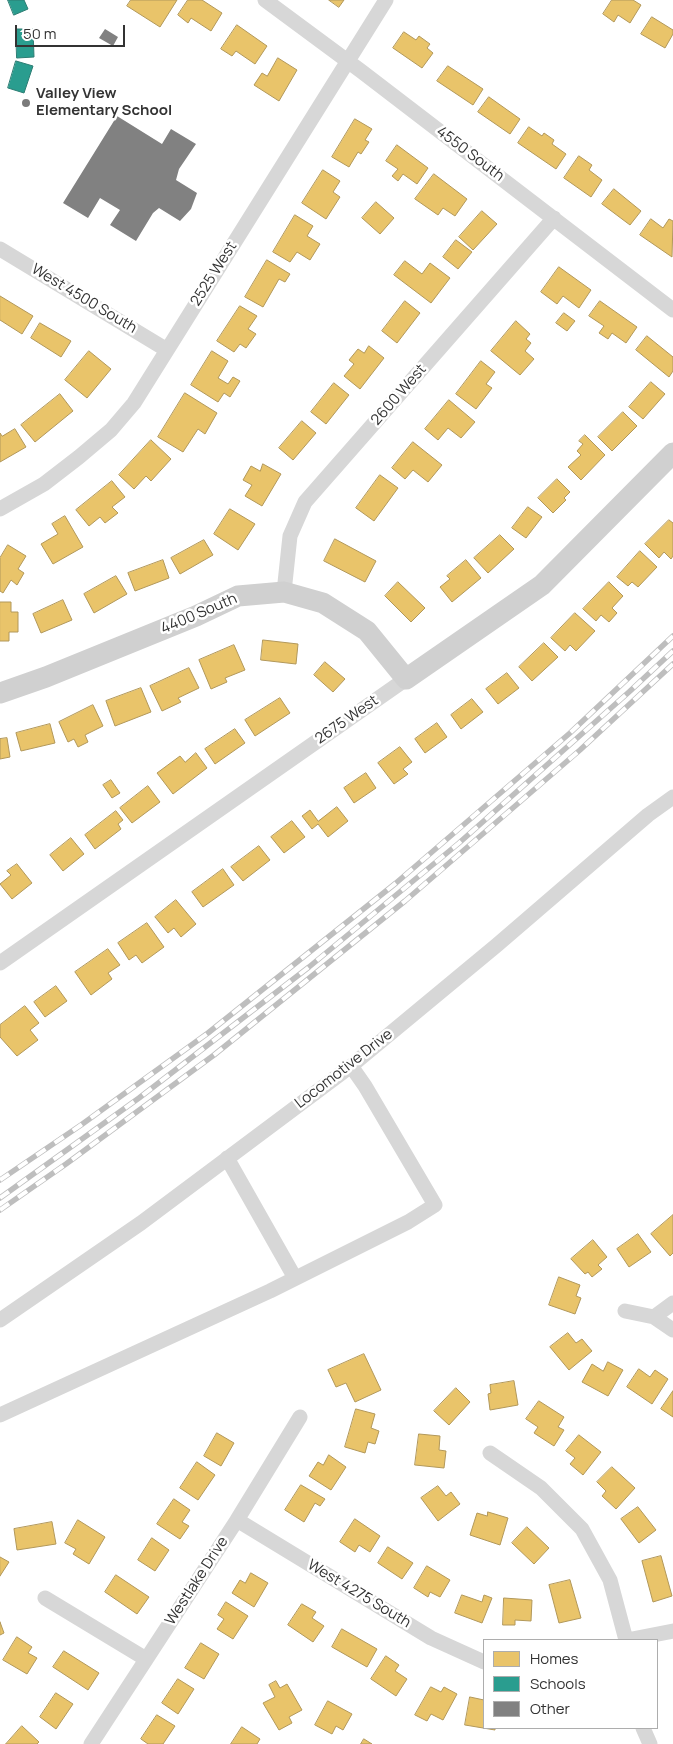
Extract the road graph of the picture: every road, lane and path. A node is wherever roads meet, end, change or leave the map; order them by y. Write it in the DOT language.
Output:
graph roads {
  1 [pos="265,0"];
  2 [pos="386,0"];
  3 [pos="347,60"];
  4 [pos="554,218"];
  5 [pos="0,249"];
  6 [pos="673,310"];
  7 [pos="167,350"];
  8 [pos="673,453"];
  9 [pos="0,509"];
  10 [pos="284,592"];
  11 [pos="406,679"];
  12 [pos="0,693"];
  13 [pos="673,797"];
  14 [pos="0,963"];
  15 [pos="351,1066"];
  16 [pos="227,1158"];
  17 [pos="295,1278"];
  18 [pos="673,1303"];
  19 [pos="625,1311"];
  20 [pos="654,1318"];
  21 [pos="0,1320"];
  22 [pos="673,1330"];
  23 [pos="0,1415"];
  24 [pos="300,1417"];
  25 [pos="490,1453"];
  26 [pos="237,1520"];
  27 [pos="45,1598"];
  28 [pos="673,1631"];
  29 [pos="626,1639"];
  30 [pos="631,1639"];
  31 [pos="146,1659"];
  32 [pos="483,1662"];
  33 [pos="643,1729"];
  34 [pos="91,1744"];
  35 [pos="650,1744"];
  1 -- 3 [label="street, 4550 South"];
  2 -- 3 [label="street, 2525 West"];
  3 -- 4 [label="street, 4550 South"];
  3 -- 7 [label="street, 2525 West"];
  4 -- 6 [label="street, 4550 South"];
  4 -- 10 [label="street, 2600 West"];
  5 -- 7 [label="street, West 4500 South"];
  7 -- 9 [label="street, 2525 West"];
  8 -- 11 [label="street, 2675 West"];
  10 -- 11 [label="street, 4400 South"];
  10 -- 12 [label="street, 4400 South"];
  11 -- 14 [label="street, 2675 West"];
  13 -- 15 [label="street, Locomotive Drive"];
  15 -- 16 [label="street, Locomotive Drive"];
  15 -- 17 [label="street"];
  16 -- 17 [label="street"];
  16 -- 21 [label="street, Locomotive Drive"];
  17 -- 23 [label="street"];
  18 -- 20 [label="street"];
  19 -- 20 [label="street"];
  20 -- 22 [label="street"];
  24 -- 26 [label="street, Westlake Drive"];
  25 -- 29 [label="street"];
  26 -- 31 [label="street, Westlake Drive"];
  26 -- 32 [label="street, West 4275 South"];
  27 -- 31 [label="street"];
  28 -- 30 [label="street"];
  31 -- 34 [label="street, Westlake Drive"];
  33 -- 35 [label="street"];
}
